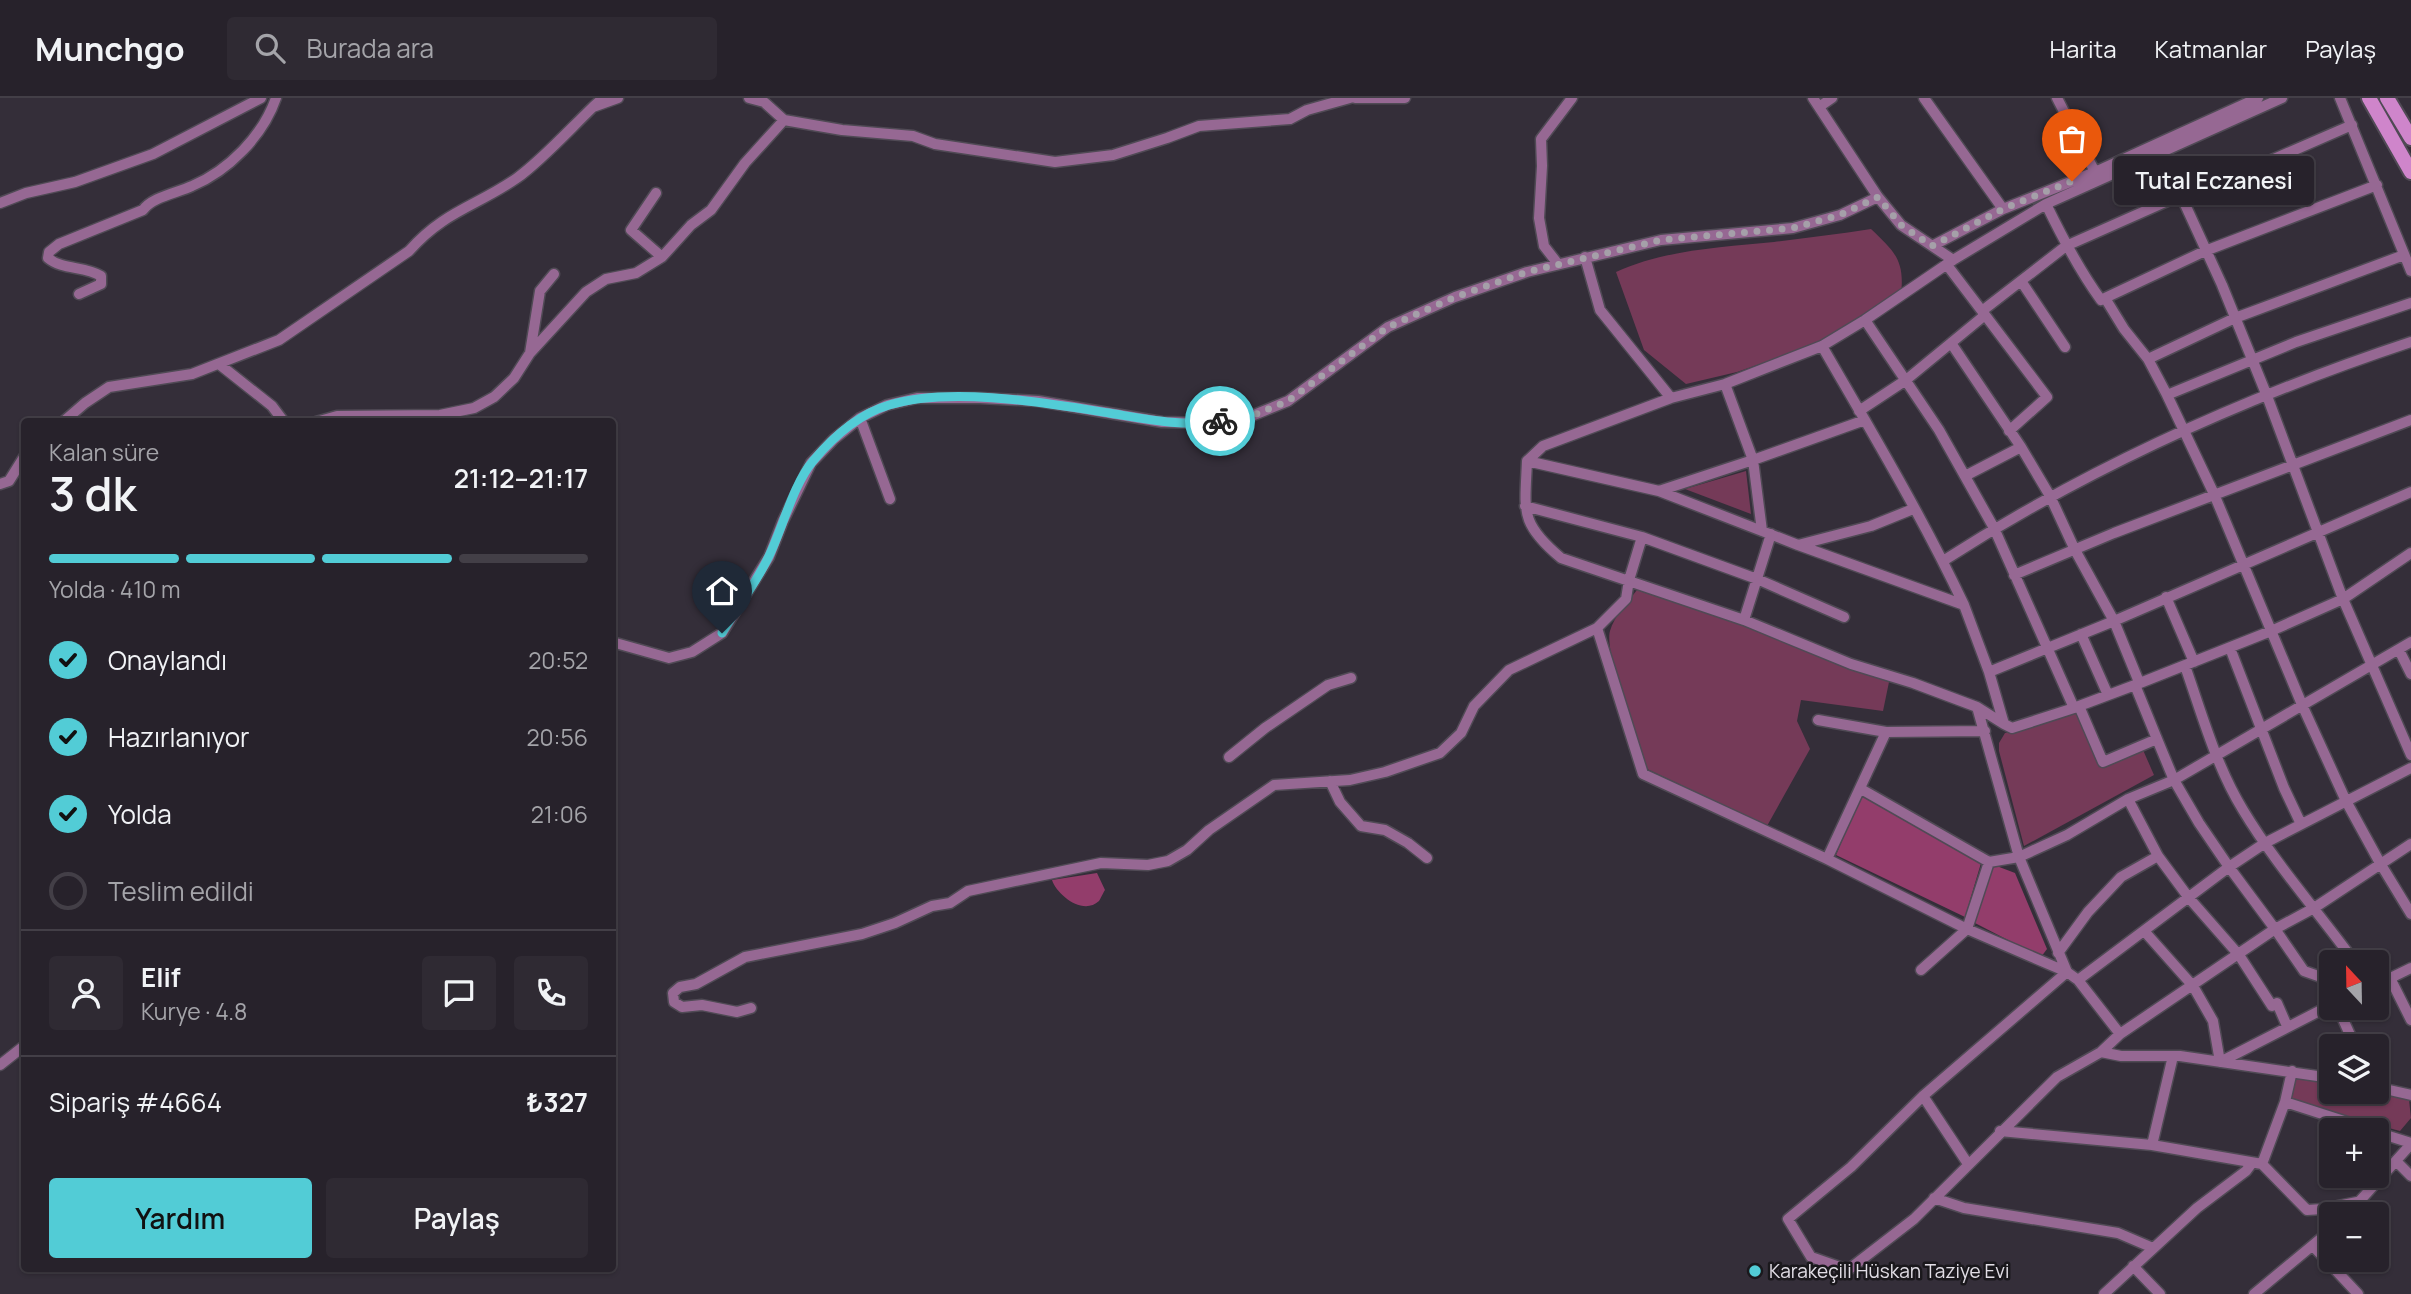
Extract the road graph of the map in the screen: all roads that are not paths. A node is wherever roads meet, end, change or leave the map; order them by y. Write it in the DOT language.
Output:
graph roads {
  1 [pos="261,98"];
  2 [pos="276,98"];
  3 [pos="603,98"];
  4 [pos="618,98"];
  5 [pos="749,98"];
  6 [pos="1353,98"];
  7 [pos="1405,98"];
  8 [pos="1572,98"];
  9 [pos="1832,98"];
  10 [pos="1924,98"];
  11 [pos="2057,98"];
  12 [pos="2258,98"];
  13 [pos="2282,98"];
  14 [pos="2340,98"];
  15 [pos="2369,98"];
  16 [pos="2387,98"];
  17 [pos="1816,102"];
  18 [pos="2239,102"];
  19 [pos="593,107"];
  20 [pos="783,120"];
  21 [pos="2352,125"];
  22 [pos="2411,138"];
  23 [pos="2161,152"];
  24 [pos="2095,172"];
  25 [pos="2411,172"];
  26 [pos="2377,185"];
  27 [pos="656,193"];
  28 [pos="2181,195"];
  29 [pos="1878,197"];
  30 [pos="0,204"];
  31 [pos="2046,204"];
  32 [pos="2003,209"];
  33 [pos="1932,246"];
  34 [pos="2066,246"];
  35 [pos="2206,251"];
  36 [pos="2404,255"];
  37 [pos="662,257"];
  38 [pos="1585,257"];
  39 [pos="1950,262"];
  40 [pos="1558,264"];
  41 [pos="2411,271"];
  42 [pos="554,274"];
  43 [pos="2021,281"];
  44 [pos="79,294"];
  45 [pos="2105,298"];
  46 [pos="2411,303"];
  47 [pos="1983,314"];
  48 [pos="2235,318"];
  49 [pos="1865,320"];
  50 [pos="2411,342"];
  51 [pos="1951,343"];
  52 [pos="1822,346"];
  53 [pos="2065,347"];
  54 [pos="530,353"];
  55 [pos="2148,359"];
  56 [pos="2252,361"];
  57 [pos="219,364"];
  58 [pos="1906,380"];
  59 [pos="1725,384"];
  60 [pos="2167,395"];
  61 [pos="2267,396"];
  62 [pos="1671,398"];
  63 [pos="418,414"];
  64 [pos="1862,416"];
  65 [pos="68,418"];
  66 [pos="281,418"];
  67 [pos="330,418"];
  68 [pos="410,418"];
  69 [pos="860,418"];
  70 [pos="2411,420"];
  71 [pos="2009,431"];
  72 [pos="2184,431"];
  73 [pos="2021,447"];
  74 [pos="1753,460"];
  75 [pos="1527,461"];
  76 [pos="21,462"];
  77 [pos="2293,464"];
  78 [pos="1965,476"];
  79 [pos="0,484"];
  80 [pos="1659,491"];
  81 [pos="2411,492"];
  82 [pos="2214,494"];
  83 [pos="2050,496"];
  84 [pos="890,499"];
  85 [pos="1525,506"];
  86 [pos="1913,509"];
  87 [pos="1994,528"];
  88 [pos="2317,531"];
  89 [pos="1766,533"];
  90 [pos="1642,537"];
  91 [pos="1798,545"];
  92 [pos="2076,550"];
  93 [pos="2411,553"];
  94 [pos="1943,561"];
  95 [pos="2244,565"];
  96 [pos="2014,575"];
  97 [pos="1757,579"];
  98 [pos="1629,580"];
  99 [pos="2166,597"];
  100 [pos="2343,599"];
  101 [pos="1964,605"];
  102 [pos="1844,617"];
  103 [pos="1744,620"];
  104 [pos="2114,621"];
  105 [pos="1597,628"];
  106 [pos="2271,631"];
  107 [pos="2081,634"];
  108 [pos="2411,642"];
  109 [pos="616,643"];
  110 [pos="2048,647"];
  111 [pos="2230,648"];
  112 [pos="2399,650"];
  113 [pos="2189,664"];
  114 [pos="2372,666"];
  115 [pos="1989,672"];
  116 [pos="2411,674"];
  117 [pos="1351,678"];
  118 [pos="2137,684"];
  119 [pos="2108,695"];
  120 [pos="1977,707"];
  121 [pos="2076,707"];
  122 [pos="2302,707"];
  123 [pos="1818,720"];
  124 [pos="2004,724"];
  125 [pos="2260,729"];
  126 [pos="1985,731"];
  127 [pos="1886,732"];
  128 [pos="2157,739"];
  129 [pos="2411,755"];
  130 [pos="2217,756"];
  131 [pos="1229,757"];
  132 [pos="2411,768"];
  133 [pos="2174,780"];
  134 [pos="1330,781"];
  135 [pos="1861,789"];
  136 [pos="2128,799"];
  137 [pos="2346,801"];
  138 [pos="2301,824"];
  139 [pos="2265,844"];
  140 [pos="2411,844"];
  141 [pos="2158,856"];
  142 [pos="2019,857"];
  143 [pos="1427,858"];
  144 [pos="1827,859"];
  145 [pos="1989,862"];
  146 [pos="2380,863"];
  147 [pos="2229,867"];
  148 [pos="2189,898"];
  149 [pos="2314,908"];
  150 [pos="2411,914"];
  151 [pos="1968,929"];
  152 [pos="2275,929"];
  153 [pos="2145,932"];
  154 [pos="2346,950"];
  155 [pos="2059,953"];
  156 [pos="2239,955"];
  157 [pos="2411,968"];
  158 [pos="1921,970"];
  159 [pos="2067,972"];
  160 [pos="2319,976"];
  161 [pos="2390,978"];
  162 [pos="2078,979"];
  163 [pos="2193,986"];
  164 [pos="751,1008"];
  165 [pos="2319,1011"];
  166 [pos="2411,1020"];
  167 [pos="2287,1026"];
  168 [pos="2120,1034"];
  169 [pos="21,1048"];
  170 [pos="2101,1052"];
  171 [pos="2173,1056"];
  172 [pos="2220,1062"];
  173 [pos="0,1065"];
  174 [pos="2292,1071"];
  175 [pos="2319,1077"];
  176 [pos="2389,1090"];
  177 [pos="2411,1095"];
  178 [pos="1923,1096"];
  179 [pos="2286,1102"];
  180 [pos="2335,1118"];
  181 [pos="2000,1131"];
  182 [pos="2389,1136"];
  183 [pos="2411,1144"];
  184 [pos="2152,1145"];
  185 [pos="2397,1162"];
  186 [pos="2257,1163"];
  187 [pos="1968,1164"];
  188 [pos="2411,1176"];
  189 [pos="1934,1198"];
  190 [pos="2362,1201"];
  191 [pos="2319,1242"];
  192 [pos="2314,1247"];
  193 [pos="2153,1248"];
  194 [pos="2133,1266"];
  195 [pos="2104,1294"];
  196 [pos="2160,1294"];
  197 [pos="2254,1294"];
  198 [pos="2358,1294"];
  1 -- 30 [label="street"];
  2 -- 44 [label="street"];
  3 -- 19 [label="street"];
  4 -- 19 [label="street"];
  5 -- 20 [label="street"];
  6 -- 7 [label="street"];
  6 -- 20 [label="street"];
  8 -- 40 [label="street"];
  9 -- 17 [label="street"];
  10 -- 32 [label="street"];
  11 -- 24 [label="street"];
  12 -- 18 [label="street"];
  13 -- 23 [label="street"];
  14 -- 21 [label="street"];
  15 -- 25 [label="main road"];
  16 -- 22 [label="main road"];
  17 -- 29 [label="street"];
  18 -- 24 [label="street"];
  19 -- 57 [label="street"];
  20 -- 37 [label="street"];
  21 -- 26 [label="street"];
  21 -- 28 [label="street"];
  23 -- 28 [label="street"];
  23 -- 31 [label="street"];
  24 -- 32 [label="street"];
  26 -- 35 [label="street"];
  26 -- 36 [label="street"];
  27 -- 37 [label="street"];
  28 -- 34 [label="street"];
  28 -- 35 [label="street"];
  29 -- 33 [label="street"];
  29 -- 38 [label="street"];
  31 -- 34 [label="street"];
  31 -- 39 [label="street"];
  32 -- 33 [label="street"];
  33 -- 39 [label="street"];
  34 -- 43 [label="street"];
  34 -- 45 [label="street"];
  35 -- 45 [label="street"];
  35 -- 48 [label="street"];
  36 -- 41 [label="street"];
  36 -- 48 [label="street"];
  37 -- 54 [label="street"];
  38 -- 40 [label="street"];
  38 -- 62 [label="street"];
  39 -- 47 [label="street"];
  39 -- 49 [label="street"];
  40 -- 69 [label="street"];
  42 -- 54 [label="street"];
  43 -- 47 [label="street"];
  43 -- 53 [label="street"];
  45 -- 55 [label="street"];
  46 -- 56 [label="street"];
  47 -- 51 [label="street"];
  47 -- 71 [label="street"];
  48 -- 55 [label="street"];
  48 -- 56 [label="street"];
  49 -- 52 [label="street"];
  49 -- 58 [label="street"];
  50 -- 61 [label="street"];
  51 -- 58 [label="street"];
  51 -- 71 [label="street"];
  52 -- 59 [label="street"];
  52 -- 64 [label="street"];
  54 -- 63 [label="street"];
  55 -- 60 [label="street"];
  56 -- 60 [label="street"];
  56 -- 61 [label="street"];
  57 -- 65 [label="street"];
  57 -- 66 [label="street"];
  58 -- 64 [label="street"];
  58 -- 78 [label="street"];
  59 -- 62 [label="street"];
  59 -- 74 [label="street"];
  60 -- 72 [label="street"];
  61 -- 72 [label="street"];
  61 -- 77 [label="street"];
  62 -- 75 [label="street"];
  63 -- 67 [label="street"];
  63 -- 68 [label="street"];
  64 -- 74 [label="street"];
  64 -- 86 [label="street"];
  69 -- 84 [label="street"];
  69 -- 109 [label="street"];
  70 -- 77 [label="street"];
  71 -- 73 [label="street"];
  72 -- 82 [label="street"];
  72 -- 83 [label="street"];
  73 -- 78 [label="street"];
  73 -- 83 [label="street"];
  74 -- 80 [label="street"];
  74 -- 89 [label="street"];
  75 -- 80 [label="street"];
  75 -- 85 [label="street"];
  76 -- 79 [label="street"];
  77 -- 82 [label="street"];
  77 -- 88 [label="street"];
  78 -- 87 [label="street"];
  80 -- 89 [label="street"];
  81 -- 88 [label="street"];
  82 -- 92 [label="street"];
  82 -- 95 [label="street"];
  83 -- 87 [label="street"];
  83 -- 92 [label="street"];
  85 -- 90 [label="street"];
  85 -- 98 [label="street"];
  86 -- 91 [label="street"];
  86 -- 94 [label="street"];
  87 -- 94 [label="street"];
  87 -- 96 [label="street"];
  88 -- 95 [label="street"];
  88 -- 100 [label="street"];
  89 -- 91 [label="street"];
  89 -- 97 [label="street"];
  90 -- 97 [label="street"];
  90 -- 98 [label="street"];
  91 -- 101 [label="street"];
  92 -- 96 [label="street"];
  92 -- 104 [label="street"];
  93 -- 100 [label="street"];
  94 -- 101 [label="street"];
  95 -- 99 [label="street"];
  95 -- 106 [label="street"];
  96 -- 110 [label="street"];
  97 -- 102 [label="street"];
  97 -- 103 [label="street"];
  98 -- 103 [label="street"];
  98 -- 105 [label="street"];
  99 -- 104 [label="street"];
  99 -- 113 [label="street"];
  100 -- 106 [label="street"];
  100 -- 114 [label="street"];
  101 -- 115 [label="street"];
  103 -- 120 [label="street"];
  104 -- 107 [label="street"];
  104 -- 118 [label="street"];
  105 -- 134 [label="street"];
  105 -- 144 [label="street"];
  106 -- 111 [label="street"];
  106 -- 122 [label="street"];
  107 -- 110 [label="street"];
  107 -- 119 [label="street"];
  108 -- 112 [label="street"];
  110 -- 115 [label="street"];
  110 -- 121 [label="street"];
  111 -- 113 [label="street"];
  111 -- 125 [label="street"];
  112 -- 114 [label="street"];
  112 -- 116 [label="street"];
  113 -- 118 [label="street"];
  113 -- 130 [label="street"];
  114 -- 122 [label="street"];
  114 -- 129 [label="street"];
  115 -- 124 [label="street"];
  117 -- 131 [label="street"];
  118 -- 119 [label="street"];
  118 -- 128 [label="street"];
  119 -- 121 [label="street"];
  120 -- 124 [label="street"];
  120 -- 126 [label="street"];
  121 -- 124 [label="street"];
  121 -- 128 [label="street"];
  122 -- 125 [label="street"];
  122 -- 137 [label="street"];
  123 -- 127 [label="street"];
  125 -- 130 [label="street"];
  125 -- 138 [label="street"];
  126 -- 127 [label="street"];
  126 -- 142 [label="street"];
  127 -- 135 [label="street"];
  128 -- 133 [label="street"];
  130 -- 133 [label="street"];
  130 -- 139 [label="street"];
  132 -- 137 [label="street"];
  133 -- 136 [label="street"];
  133 -- 147 [label="street"];
  134 -- 143 [label="street"];
  134 -- 164 [label="street"];
  135 -- 144 [label="street"];
  135 -- 145 [label="street"];
  136 -- 141 [label="street"];
  136 -- 142 [label="street"];
  137 -- 138 [label="street"];
  137 -- 146 [label="street"];
  138 -- 139 [label="street"];
  139 -- 147 [label="street"];
  139 -- 149 [label="street"];
  140 -- 146 [label="street"];
  141 -- 148 [label="street"];
  141 -- 155 [label="street"];
  142 -- 145 [label="street"];
  142 -- 155 [label="street"];
  144 -- 151 [label="street"];
  145 -- 151 [label="street"];
  146 -- 149 [label="street"];
  146 -- 150 [label="street"];
  147 -- 148 [label="street"];
  147 -- 152 [label="street"];
  148 -- 153 [label="street"];
  148 -- 156 [label="street"];
  149 -- 152 [label="street"];
  149 -- 154 [label="street"];
  151 -- 158 [label="street"];
  151 -- 159 [label="street"];
  152 -- 156 [label="street"];
  152 -- 160 [label="street"];
  153 -- 162 [label="street"];
  153 -- 163 [label="street"];
  155 -- 159 [label="street"];
  156 -- 163 [label="street"];
  156 -- 167 [label="street"];
  157 -- 161 [label="street"];
  159 -- 162 [label="street"];
  159 -- 178 [label="street"];
  161 -- 166 [label="street"];
  162 -- 168 [label="street"];
  163 -- 168 [label="street"];
  163 -- 172 [label="street"];
  165 -- 167 [label="street"];
  167 -- 172 [label="street"];
  168 -- 170 [label="street"];
  169 -- 173 [label="street"];
  170 -- 171 [label="street"];
  170 -- 181 [label="street"];
  171 -- 172 [label="street"];
  171 -- 184 [label="street"];
  172 -- 174 [label="street"];
  174 -- 175 [label="street"];
  174 -- 179 [label="street"];
  176 -- 177 [label="street"];
  178 -- 187 [label="street"];
  178 -- 189 [label="street"];
  179 -- 180 [label="street"];
  179 -- 186 [label="street"];
  181 -- 184 [label="street"];
  181 -- 187 [label="street"];
  182 -- 183 [label="street"];
  183 -- 185 [label="street"];
  184 -- 186 [label="street"];
  185 -- 188 [label="street"];
  185 -- 190 [label="street"];
  186 -- 190 [label="street"];
  186 -- 193 [label="street"];
  187 -- 189 [label="street"];
  189 -- 193 [label="street"];
  191 -- 192 [label="street"];
  192 -- 197 [label="street"];
  192 -- 198 [label="street"];
  193 -- 194 [label="street"];
  194 -- 195 [label="street"];
  194 -- 196 [label="street"];
}
